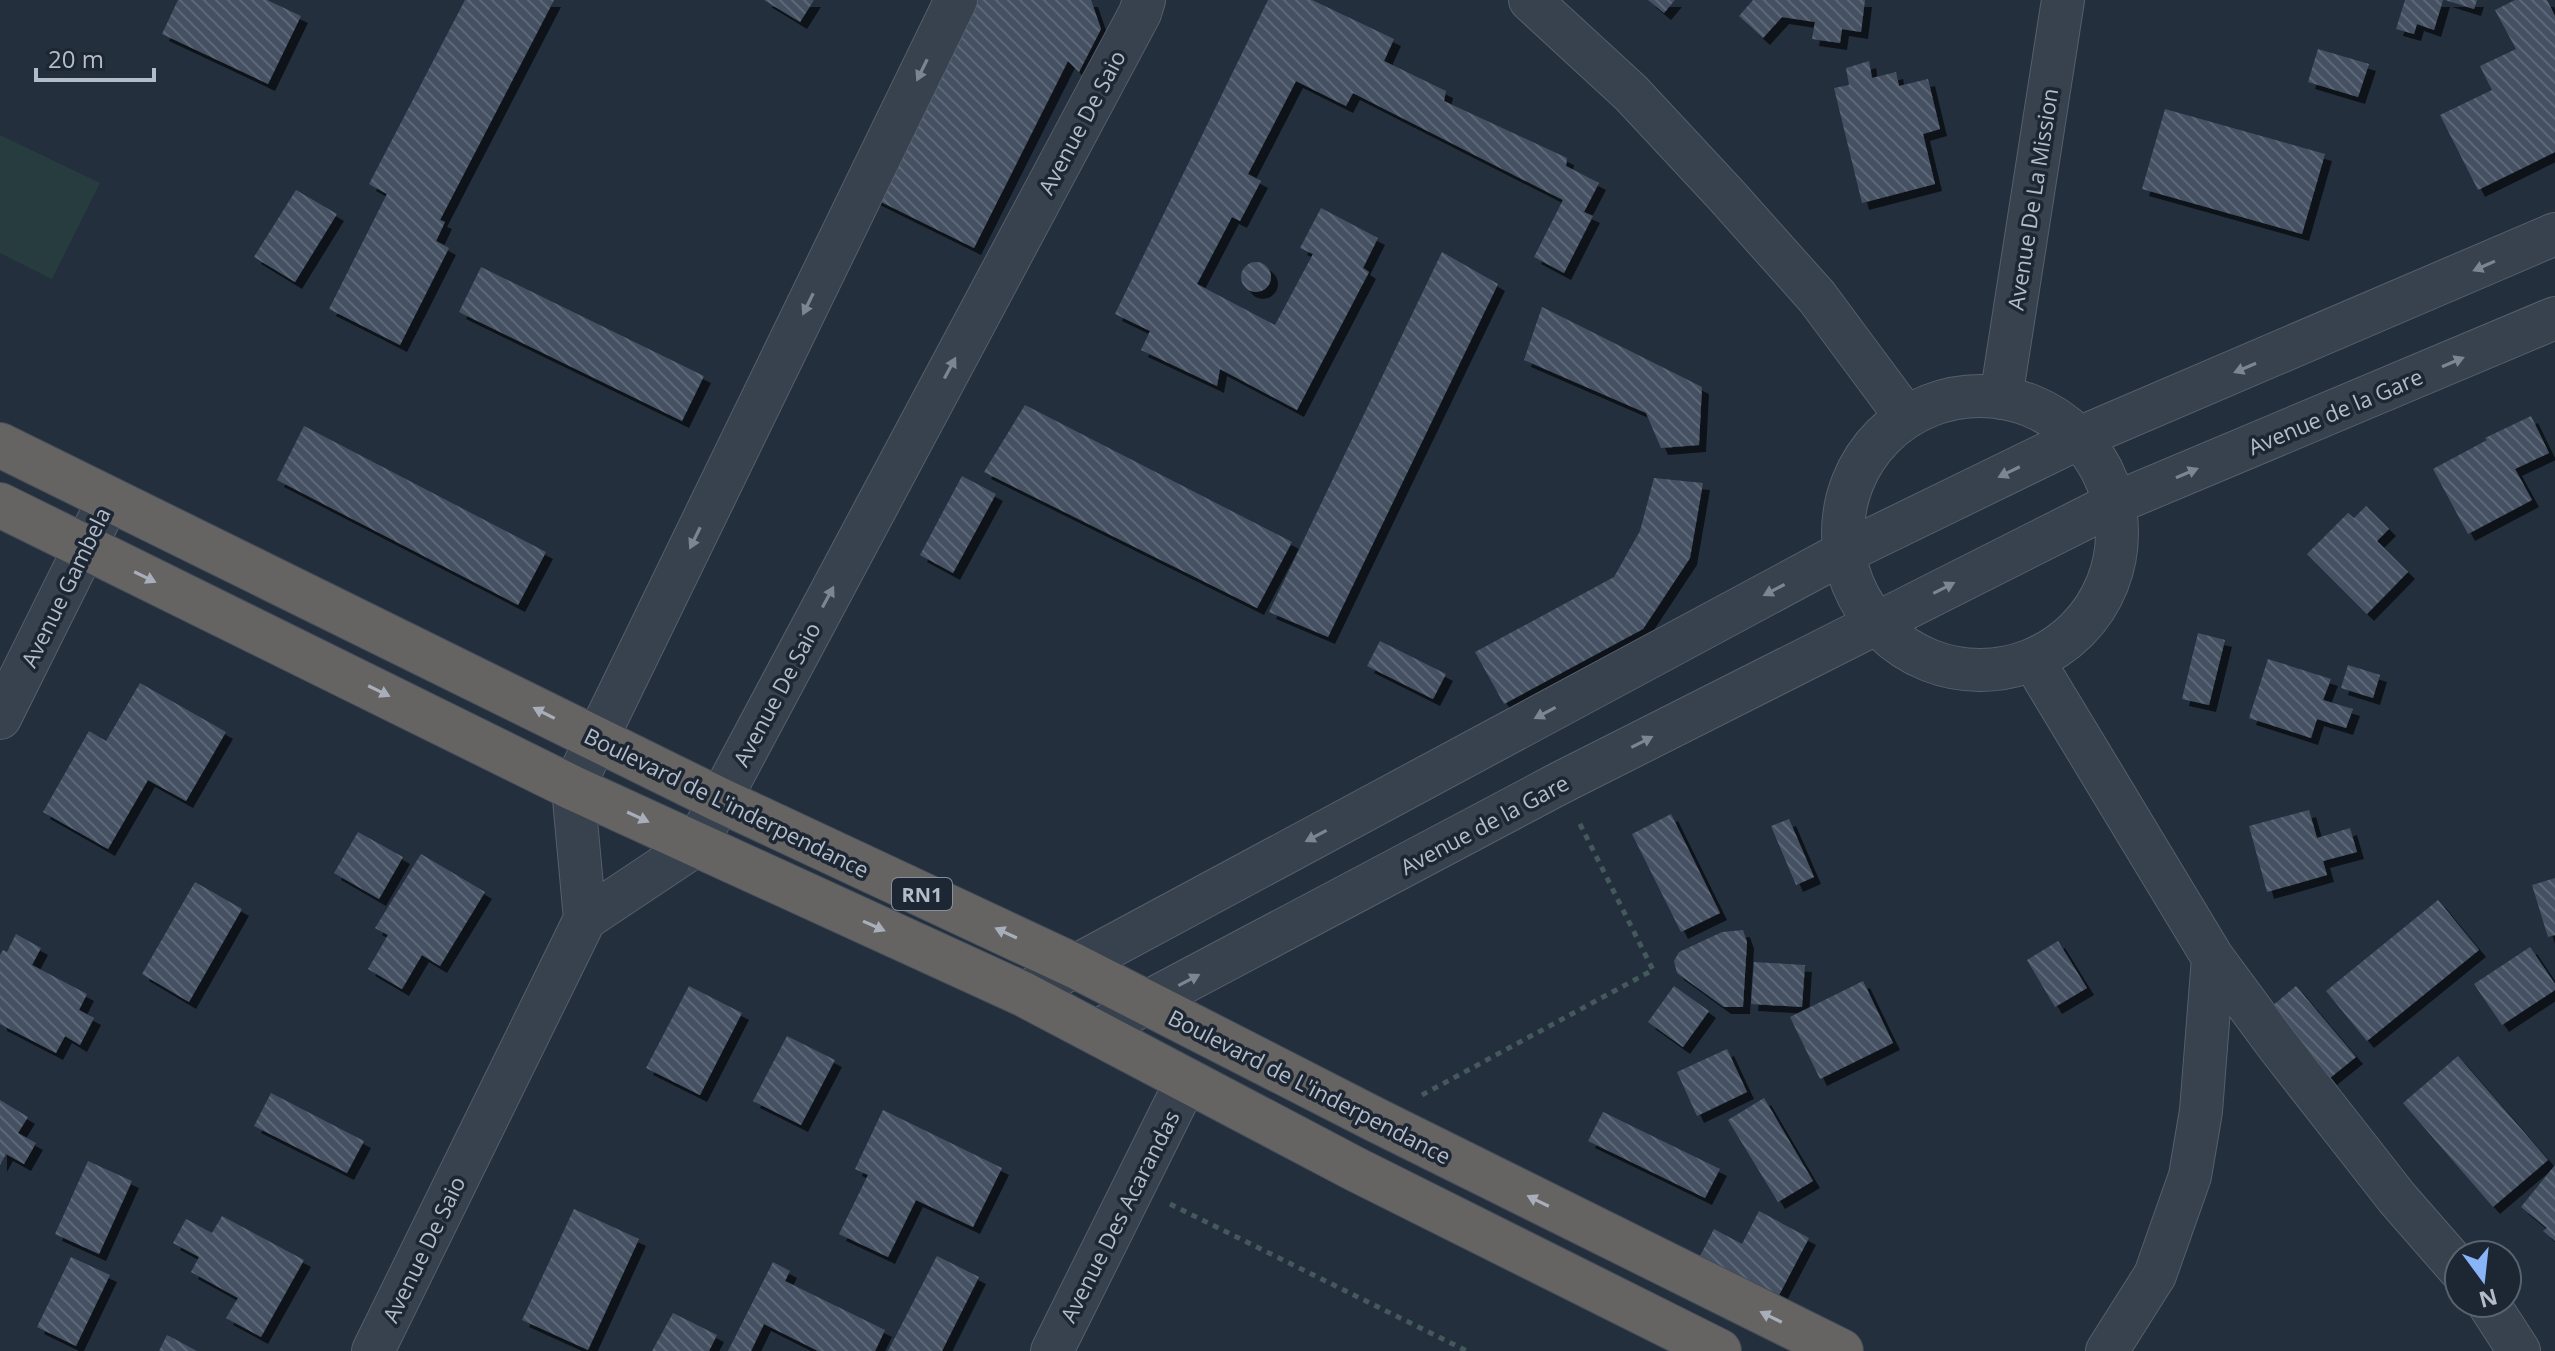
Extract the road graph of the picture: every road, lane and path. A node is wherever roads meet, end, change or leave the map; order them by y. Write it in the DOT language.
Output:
graph roads {
  1 [pos="956,0"];
  2 [pos="1144,0"];
  3 [pos="1530,0"];
  4 [pos="2063,0"];
  5 [pos="2555,234"];
  6 [pos="2555,318"];
  7 [pos="2001,398"];
  8 [pos="1906,417"];
  9 [pos="2079,438"];
  10 [pos="0,445"];
  11 [pos="109,499"];
  12 [pos="2115,503"];
  13 [pos="0,505"];
  14 [pos="85,547"];
  15 [pos="1843,553"];
  16 [pos="1875,623"];
  17 [pos="2033,660"];
  18 [pos="0,718"];
  19 [pos="596,739"];
  20 [pos="1560,783"];
  21 [pos="573,788"];
  22 [pos="720,800"];
  23 [pos="696,845"];
  24 [pos="585,919"];
  25 [pos="2213,958"];
  26 [pos="1075,966"];
  27 [pos="1023,994"];
  28 [pos="1147,1002"];
  29 [pos="1096,1032"];
  30 [pos="1186,1082"];
  31 [pos="1376,1120"];
  32 [pos="1134,1186"];
  33 [pos="2443,1251"];
  34 [pos="2498,1319"];
  35 [pos="373,1351"];
  36 [pos="1052,1351"];
  37 [pos="1467,1351"];
  38 [pos="1719,1351"];
  39 [pos="1841,1351"];
  40 [pos="2107,1351"];
  41 [pos="2519,1351"];
  1 -- 19 [label="street, one-way"];
  22 -- 2 [label="street, Avenue De Saio, one-way"];
  3 -- 8 [label="street"];
  4 -- 7 [label="street, Avenue De La Mission"];
  5 -- 9 [label="street, one-way"];
  12 -- 6 [label="street, Avenue de la Gare, one-way"];
  7 -- 8 [label="street"];
  7 -- 9 [label="street"];
  8 -- 15 [label="street"];
  9 -- 12 [label="street"];
  9 -- 15 [label="street, one-way"];
  10 -- 11 [label="highway, Boulevard de L'inderpendance / RN1"];
  11 -- 14 [label="street, Avenue Gambela"];
  19 -- 11 [label="highway, Boulevard de L'inderpendance / RN1, one-way"];
  16 -- 12 [label="street, Avenue de la Gare, one-way"];
  12 -- 17 [label="street"];
  13 -- 14 [label="highway, RN1"];
  14 -- 18 [label="street, Avenue Gambela"];
  14 -- 21 [label="highway, RN1, one-way"];
  15 -- 16 [label="street"];
  15 -- 26 [label="street, one-way"];
  16 -- 17 [label="street"];
  20 -- 16 [label="street, Avenue de la Gare, one-way"];
  17 -- 25 [label="street"];
  19 -- 21 [label="street"];
  19 -- 22 [label="highway, Boulevard de L'inderpendance / RN1"];
  28 -- 20 [label="street, Avenue de la Gare, one-way"];
  20 -- 31 [label="path"];
  21 -- 23 [label="highway, RN1, one-way"];
  21 -- 24 [label="street"];
  22 -- 23 [label="street, Avenue De Saio"];
  26 -- 22 [label="highway, Boulevard de L'inderpendance / RN1, one-way"];
  23 -- 24 [label="street, Avenue De Saio"];
  23 -- 27 [label="highway, RN1, one-way"];
  24 -- 35 [label="street, Avenue De Saio"];
  25 -- 33 [label="street"];
  25 -- 40 [label="street"];
  26 -- 27 [label="street"];
  26 -- 28 [label="highway, Boulevard de L'inderpendance / RN1"];
  27 -- 29 [label="highway, RN1"];
  28 -- 29 [label="street, Avenue de la Gare"];
  28 -- 31 [label="highway, Boulevard de L'inderpendance / RN1"];
  29 -- 30 [label="highway, RN1"];
  30 -- 32 [label="street, Avenue Des Acarandas"];
  30 -- 38 [label="highway, RN1"];
  39 -- 31 [label="highway, Boulevard de L'inderpendance / RN1, one-way"];
  32 -- 36 [label="street, Avenue Des Acarandas"];
  32 -- 37 [label="path"];
  34 -- 41 [label="street"];
}
